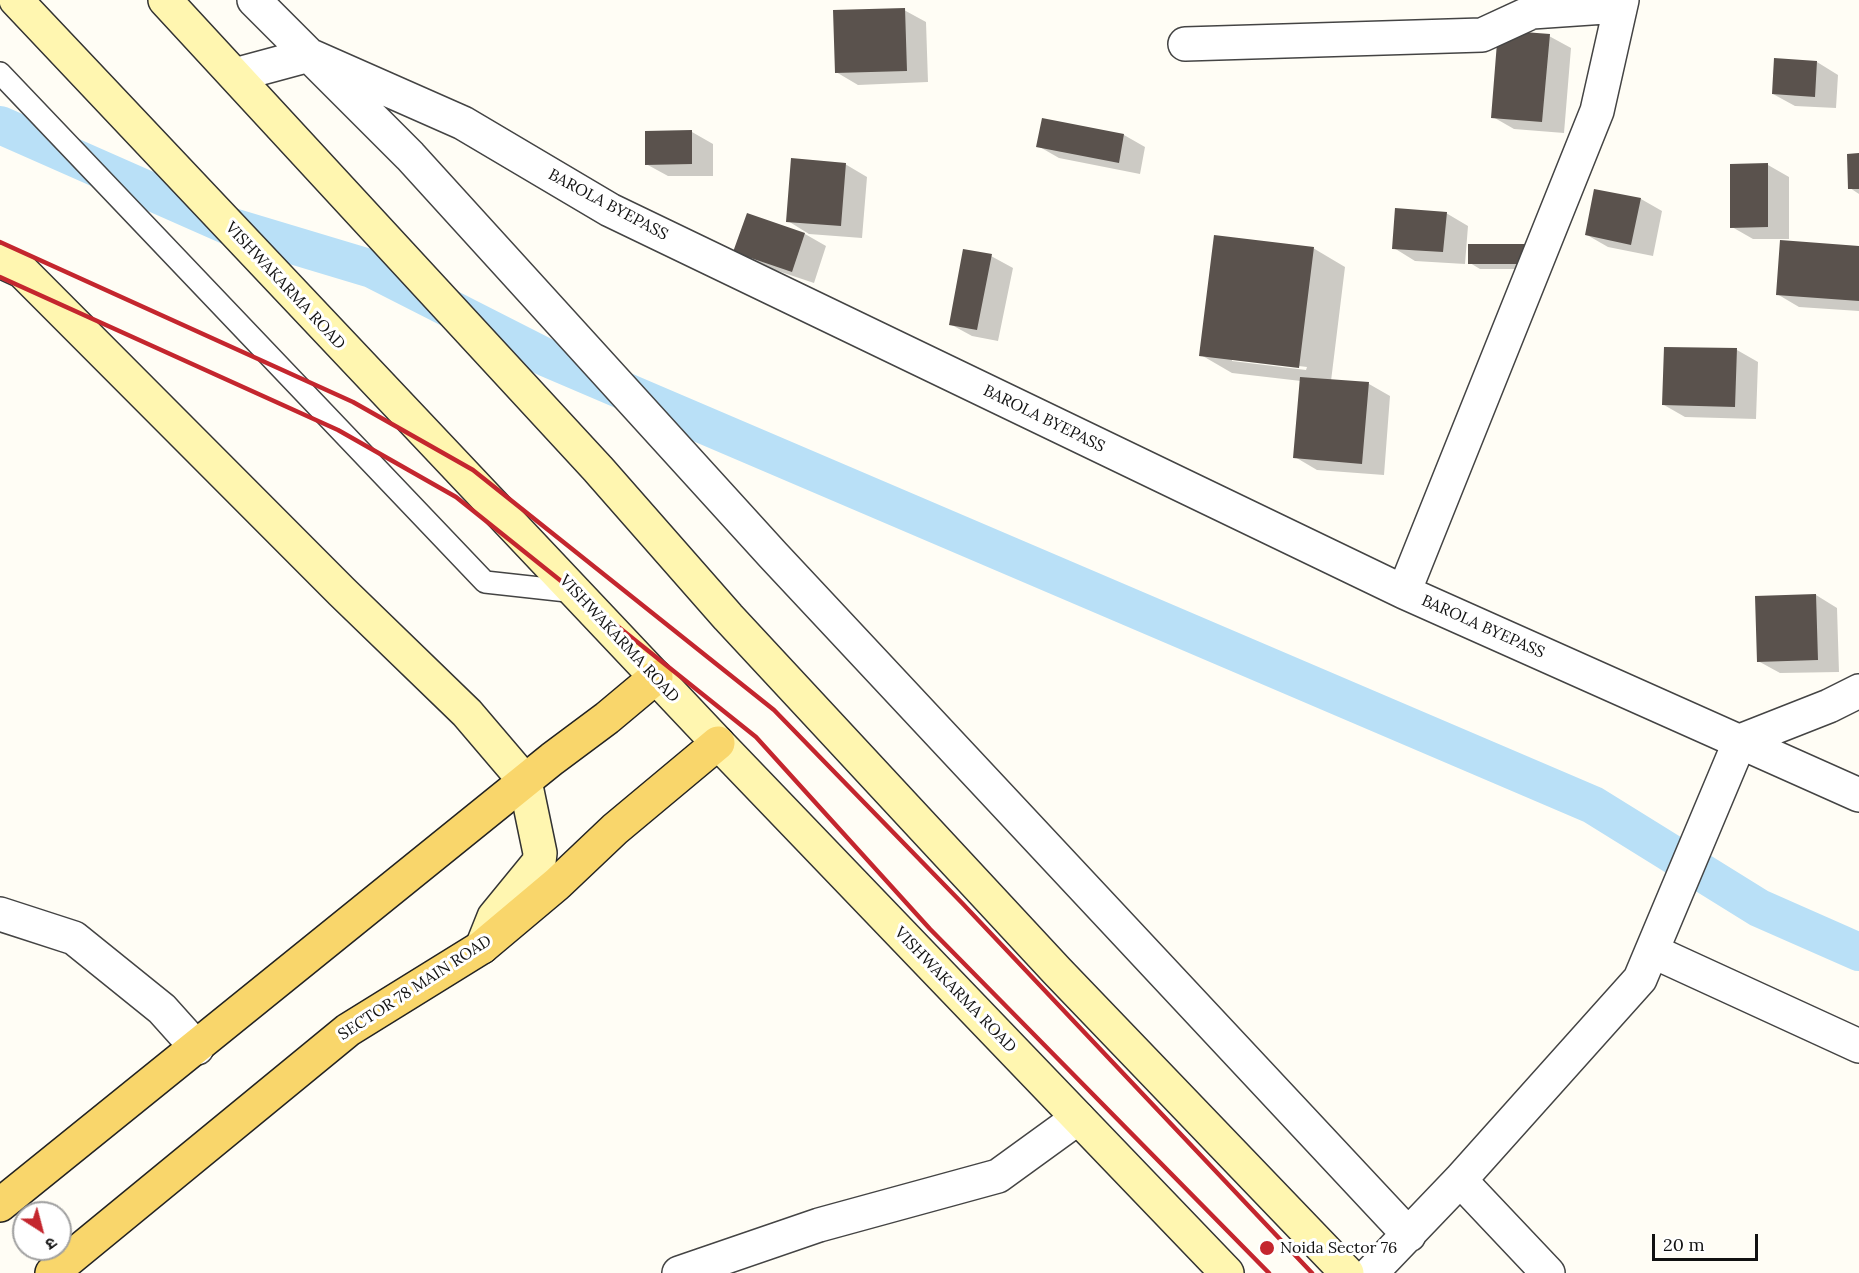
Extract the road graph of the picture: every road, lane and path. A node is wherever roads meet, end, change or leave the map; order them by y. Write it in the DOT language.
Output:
graph roads {
  1 [pos="165,0"];
  2 [pos="254,0"];
  3 [pos="1621,3"];
  4 [pos="26,10"];
  5 [pos="1185,44"];
  6 [pos="309,55"];
  7 [pos="0,73"];
  8 [pos="235,75"];
  9 [pos="0,261"];
  10 [pos="576,592"];
  11 [pos="1404,592"];
  12 [pos="656,677"];
  13 [pos="1859,691"];
  14 [pos="718,743"];
  15 [pos="1734,754"];
  16 [pos="525,781"];
  17 [pos="1859,795"];
  18 [pos="0,914"];
  19 [pos="482,947"];
  20 [pos="1652,951"];
  21 [pos="1859,1046"];
  22 [pos="196,1048"];
  23 [pos="1078,1118"];
  24 [pos="1460,1180"];
  25 [pos="0,1205"];
  26 [pos="1409,1235"];
  27 [pos="52,1273"];
  28 [pos="679,1273"];
  29 [pos="1227,1273"];
  30 [pos="1347,1273"];
  31 [pos="1371,1273"];
  32 [pos="1548,1273"];
  1 -- 8 [label="main road"];
  2 -- 6 [label="street"];
  3 -- 5 [label="street"];
  3 -- 11 [label="street"];
  4 -- 10 [label="main road, VISHWAKARMA ROAD"];
  6 -- 8 [label="street"];
  6 -- 11 [label="street, BAROLA BYEPASS"];
  6 -- 26 [label="street"];
  7 -- 10 [label="lane"];
  8 -- 30 [label="main road"];
  9 -- 16 [label="main road"];
  10 -- 12 [label="main road, VISHWAKARMA ROAD"];
  11 -- 15 [label="street, BAROLA BYEPASS"];
  12 -- 14 [label="main road, VISHWAKARMA ROAD"];
  12 -- 16 [label="main road"];
  13 -- 15 [label="street"];
  14 -- 19 [label="main road, SECTOR 78 MAIN ROAD"];
  14 -- 23 [label="main road, VISHWAKARMA ROAD"];
  15 -- 17 [label="street, BAROLA BYEPASS"];
  15 -- 20 [label="street"];
  16 -- 19 [label="main road"];
  16 -- 22 [label="main road"];
  18 -- 22 [label="street"];
  19 -- 27 [label="main road, SECTOR 78 MAIN ROAD"];
  20 -- 21 [label="street"];
  20 -- 24 [label="street"];
  22 -- 25 [label="main road"];
  23 -- 28 [label="street"];
  23 -- 29 [label="main road, VISHWAKARMA ROAD"];
  24 -- 26 [label="street"];
  24 -- 32 [label="street"];
  26 -- 31 [label="street"];
}
